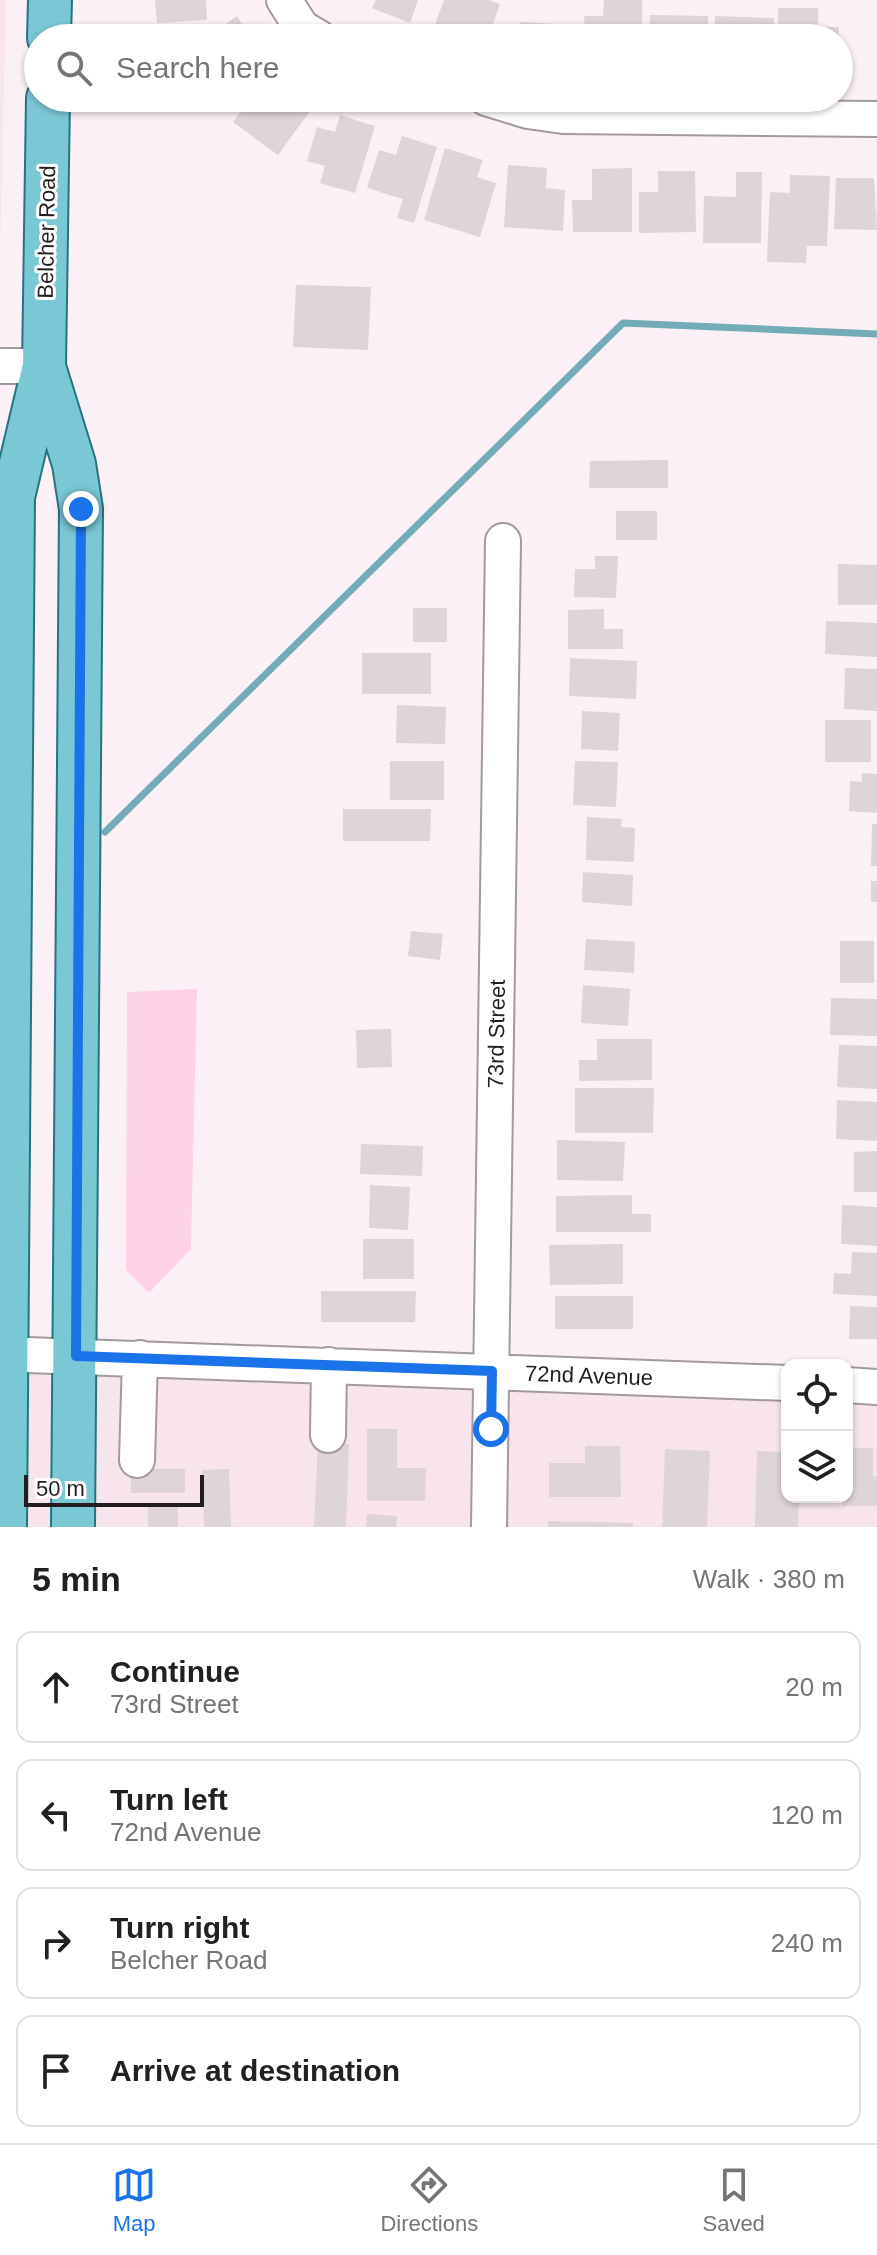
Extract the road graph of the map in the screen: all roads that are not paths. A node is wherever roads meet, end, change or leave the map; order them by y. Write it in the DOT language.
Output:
graph roads {
  1 [pos="50,0"];
  2 [pos="284,0"];
  3 [pos="49,24"];
  4 [pos="299,24"];
  5 [pos="48,112"];
  6 [pos="535,112"];
  7 [pos="877,119"];
  8 [pos="0,366"];
  9 [pos="44,366"];
  10 [pos="503,541"];
  11 [pos="4,1355"];
  12 [pos="76,1356"];
  13 [pos="140,1358"];
  14 [pos="329,1365"];
  15 [pos="492,1371"];
  16 [pos="781,1383"];
  17 [pos="853,1385"];
  18 [pos="877,1387"];
  19 [pos="328,1435"];
  20 [pos="137,1460"];
  21 [pos="5,1527"];
  22 [pos="73,1527"];
  23 [pos="489,1527"];
  1 -- 3 [label="main road"];
  2 -- 4 [label="street"];
  5 -- 9 [label="main road, Belcher Road"];
  6 -- 7 [label="street"];
  8 -- 9 [label="street"];
  9 -- 11 [label="main road, Belcher Road"];
  9 -- 12 [label="main road, Belcher Road"];
  10 -- 15 [label="street, 73rd Street"];
  11 -- 12 [label="street, 72nd Avenue"];
  11 -- 21 [label="main road, Belcher Road"];
  12 -- 13 [label="street, 72nd Avenue"];
  12 -- 22 [label="main road, Belcher Road"];
  13 -- 14 [label="street, 72nd Avenue"];
  13 -- 20 [label="street"];
  14 -- 15 [label="street, 72nd Avenue"];
  14 -- 19 [label="street"];
  15 -- 16 [label="street, 72nd Avenue"];
  15 -- 23 [label="street, 73rd Street"];
  17 -- 18 [label="street"];
}
